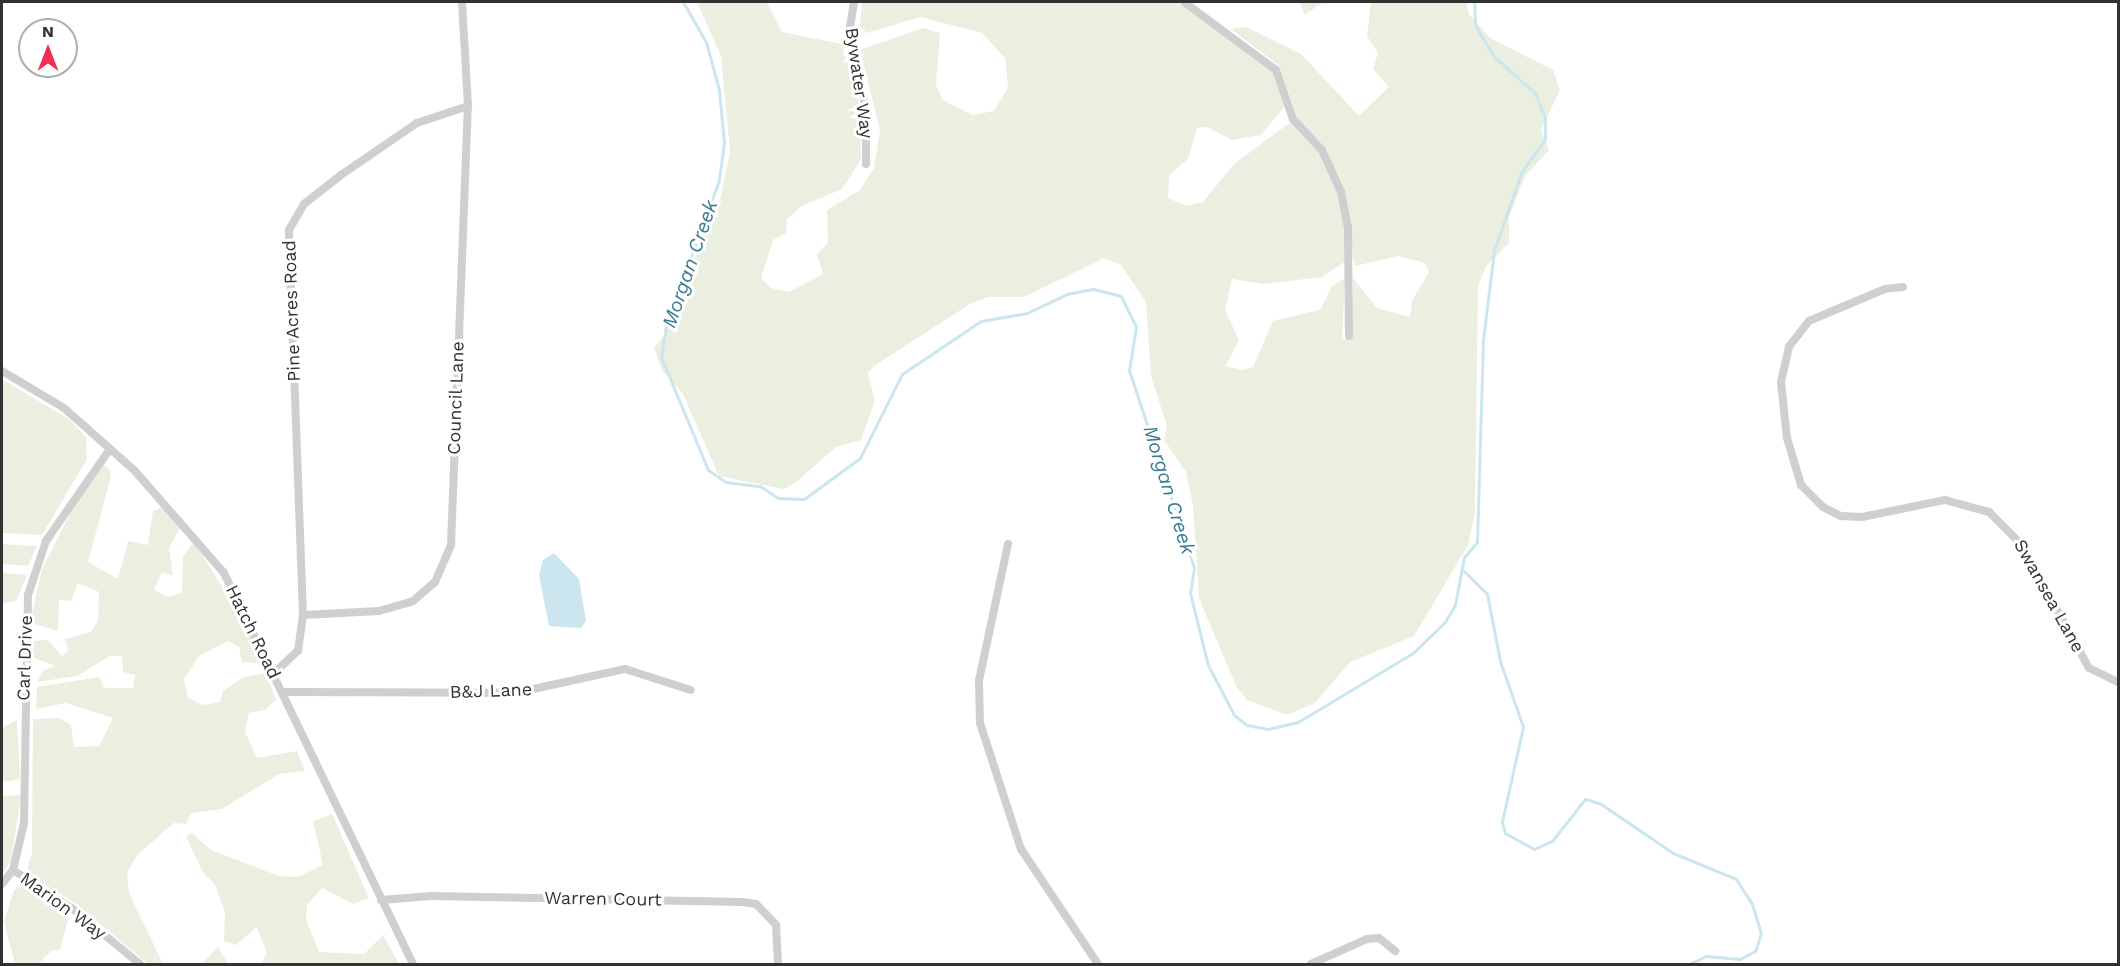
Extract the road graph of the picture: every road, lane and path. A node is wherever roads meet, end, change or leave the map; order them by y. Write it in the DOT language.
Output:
graph roads {
  1 [pos="462,2"];
  2 [pos="855,2"];
  3 [pos="1184,2"];
  4 [pos="468,106"];
  5 [pos="866,164"];
  6 [pos="1903,287"];
  7 [pos="1349,336"];
  8 [pos="2,371"];
  9 [pos="110,449"];
  10 [pos="1008,544"];
  11 [pos="303,615"];
  12 [pos="274,673"];
  13 [pos="2118,682"];
  14 [pos="691,690"];
  15 [pos="285,692"];
  16 [pos="13,870"];
  17 [pos="2,884"];
  18 [pos="381,900"];
  19 [pos="1395,951"];
  20 [pos="140,964"];
  21 [pos="413,964"];
  22 [pos="778,964"];
  23 [pos="1098,964"];
  24 [pos="1311,964"];
  1 -- 4 [label="street, Council Lane"];
  2 -- 5 [label="street, Bywater Way"];
  3 -- 7 [label="street"];
  4 -- 11 [label="street, Pine Acres Road"];
  4 -- 11 [label="street, Council Lane"];
  6 -- 13 [label="street, Swansea Lane"];
  8 -- 9 [label="street, Hatch Road"];
  9 -- 12 [label="street, Hatch Road"];
  9 -- 16 [label="street, Carl Drive"];
  10 -- 23 [label="street"];
  11 -- 12 [label="street"];
  12 -- 15 [label="street, Hatch Road"];
  14 -- 15 [label="street, B&J Lane"];
  15 -- 18 [label="street, Hatch Road"];
  16 -- 17 [label="street, Carl Drive"];
  16 -- 20 [label="street, Marion Way"];
  18 -- 21 [label="street, Hatch Road"];
  18 -- 22 [label="street, Warren Court"];
  19 -- 24 [label="street"];
}
